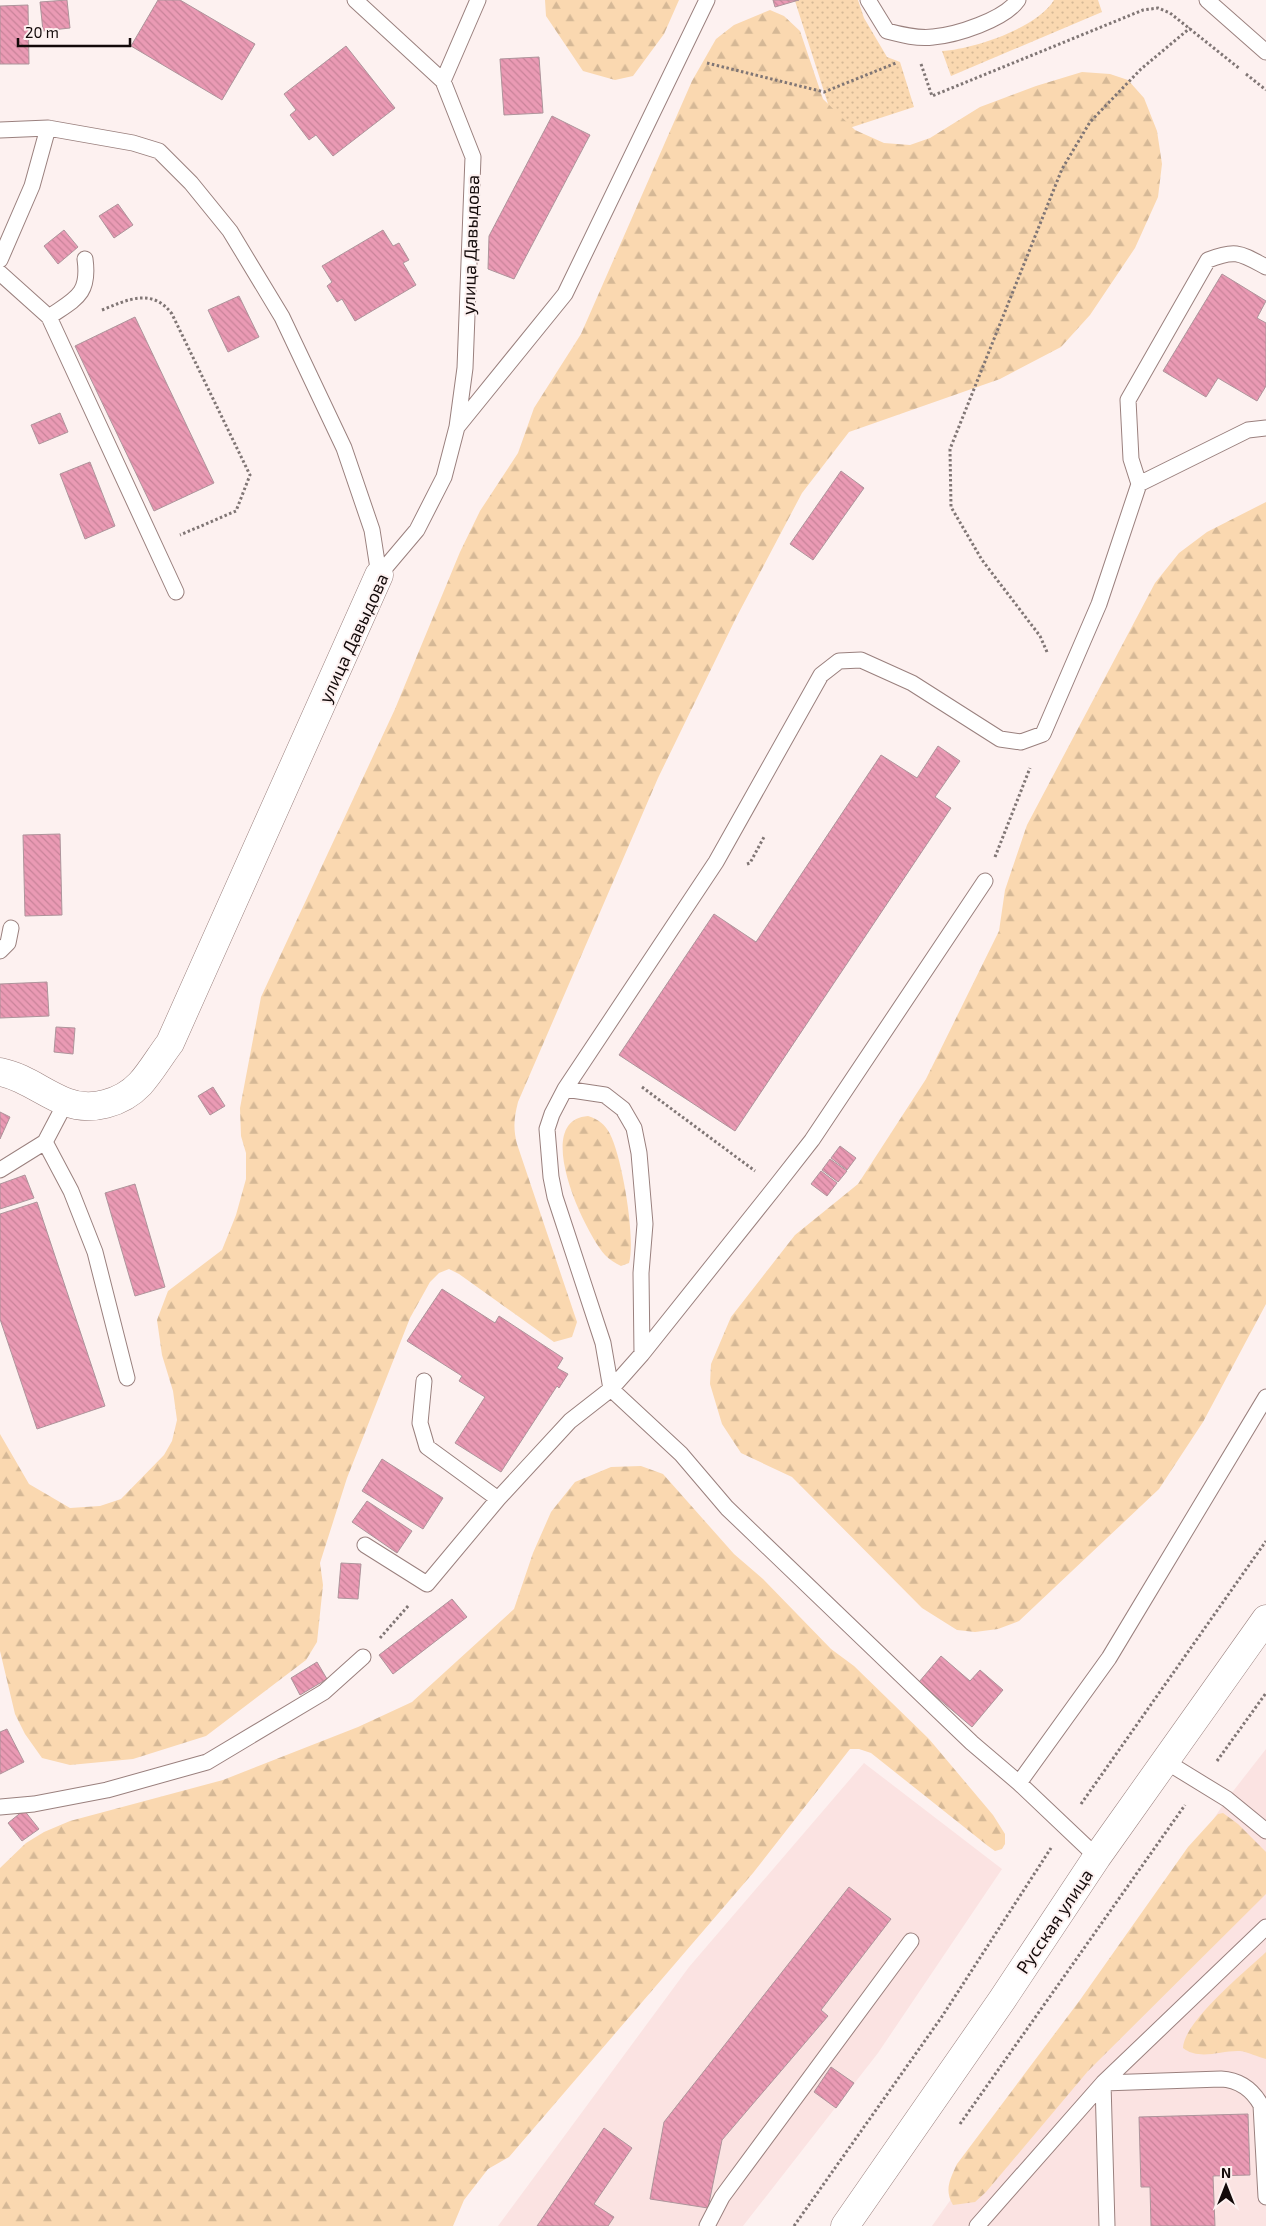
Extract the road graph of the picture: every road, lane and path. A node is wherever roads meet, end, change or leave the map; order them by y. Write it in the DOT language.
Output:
graph roads {
  1 [pos="355,0"];
  2 [pos="478,0"];
  3 [pos="707,0"];
  4 [pos="868,0"];
  5 [pos="1018,0"];
  6 [pos="1207,0"];
  7 [pos="1190,28"];
  8 [pos="1266,52"];
  9 [pos="681,57"];
  10 [pos="900,61"];
  11 [pos="921,63"];
  12 [pos="442,81"];
  13 [pos="1266,90"];
  14 [pos="48,128"];
  15 [pos="0,130"];
  16 [pos="84,259"];
  17 [pos="0,260"];
  18 [pos="1266,267"];
  19 [pos="0,273"];
  20 [pos="49,317"];
  21 [pos="56,331"];
  22 [pos="457,427"];
  23 [pos="1266,428"];
  24 [pos="1139,484"];
  25 [pos="155,547"];
  26 [pos="379,575"];
  27 [pos="176,592"];
  28 [pos="1063,687"];
  29 [pos="1043,734"];
  30 [pos="985,881"];
  31 [pos="11,928"];
  32 [pos="0,950"];
  33 [pos="0,1072"];
  34 [pos="637,1083"];
  35 [pos="565,1089"];
  36 [pos="66,1102"];
  37 [pos="45,1142"];
  38 [pos="0,1170"];
  39 [pos="776,1186"];
  40 [pos="642,1354"];
  41 [pos="127,1378"];
  42 [pos="424,1381"];
  43 [pos="611,1389"];
  44 [pos="1266,1398"];
  45 [pos="498,1499"];
  46 [pos="1266,1541"];
  47 [pos="365,1545"];
  48 [pos="427,1584"];
  49 [pos="1266,1619"];
  50 [pos="363,1657"];
  51 [pos="1266,1693"];
  52 [pos="1165,1761"];
  53 [pos="1019,1783"];
  54 [pos="1201,1783"];
  55 [pos="0,1807"];
  56 [pos="1065,1827"];
  57 [pos="1266,1831"];
  58 [pos="1097,1857"];
  59 [pos="1266,1926"];
  60 [pos="912,1941"];
  61 [pos="1103,2083"];
  62 [pos="957,2128"];
  63 [pos="1266,2197"];
  64 [pos="707,2226"];
  65 [pos="794,2226"];
  66 [pos="845,2226"];
  67 [pos="977,2226"];
  68 [pos="1107,2226"];
  1 -- 12 [label="lane"];
  2 -- 12 [label="lane"];
  3 -- 9 [label="lane"];
  4 -- 5 [label="lane"];
  6 -- 8 [label="lane"];
  7 -- 11 [label="path"];
  7 -- 13 [label="path"];
  7 -- 28 [label="path"];
  9 -- 10 [label="path"];
  9 -- 22 [label="lane"];
  12 -- 22 [label="lane, улица Давыдова"];
  14 -- 15 [label="lane"];
  14 -- 17 [label="lane"];
  14 -- 26 [label="lane"];
  16 -- 20 [label="lane"];
  18 -- 24 [label="lane"];
  19 -- 20 [label="lane"];
  20 -- 21 [label="lane"];
  21 -- 25 [label="lane"];
  21 -- 25 [label="path"];
  22 -- 26 [label="lane, улица Давыдова"];
  23 -- 24 [label="lane"];
  24 -- 28 [label="lane"];
  25 -- 27 [label="lane"];
  26 -- 36 [label="street, улица Давыдова"];
  28 -- 29 [label="lane"];
  29 -- 30 [label="path"];
  29 -- 35 [label="lane"];
  30 -- 39 [label="lane"];
  31 -- 32 [label="lane"];
  33 -- 36 [label="street, улица Давыдова"];
  34 -- 39 [label="path"];
  35 -- 40 [label="lane"];
  35 -- 43 [label="lane"];
  36 -- 37 [label="lane"];
  37 -- 38 [label="lane"];
  37 -- 41 [label="lane"];
  39 -- 40 [label="lane"];
  40 -- 43 [label="lane"];
  42 -- 45 [label="lane"];
  43 -- 45 [label="lane"];
  43 -- 53 [label="lane"];
  44 -- 53 [label="lane"];
  45 -- 48 [label="lane"];
  46 -- 56 [label="path"];
  47 -- 48 [label="lane"];
  48 -- 50 [label="path"];
  49 -- 52 [label="street, Русская улица"];
  50 -- 55 [label="lane"];
  51 -- 54 [label="path"];
  52 -- 54 [label="lane"];
  52 -- 58 [label="street, Русская улица"];
  53 -- 56 [label="lane"];
  54 -- 57 [label="lane"];
  54 -- 62 [label="path"];
  56 -- 58 [label="lane"];
  56 -- 65 [label="path"];
  58 -- 66 [label="street, Русская улица"];
  59 -- 61 [label="lane"];
  60 -- 64 [label="lane"];
  61 -- 63 [label="lane"];
  61 -- 67 [label="lane"];
  61 -- 68 [label="lane"];
}
